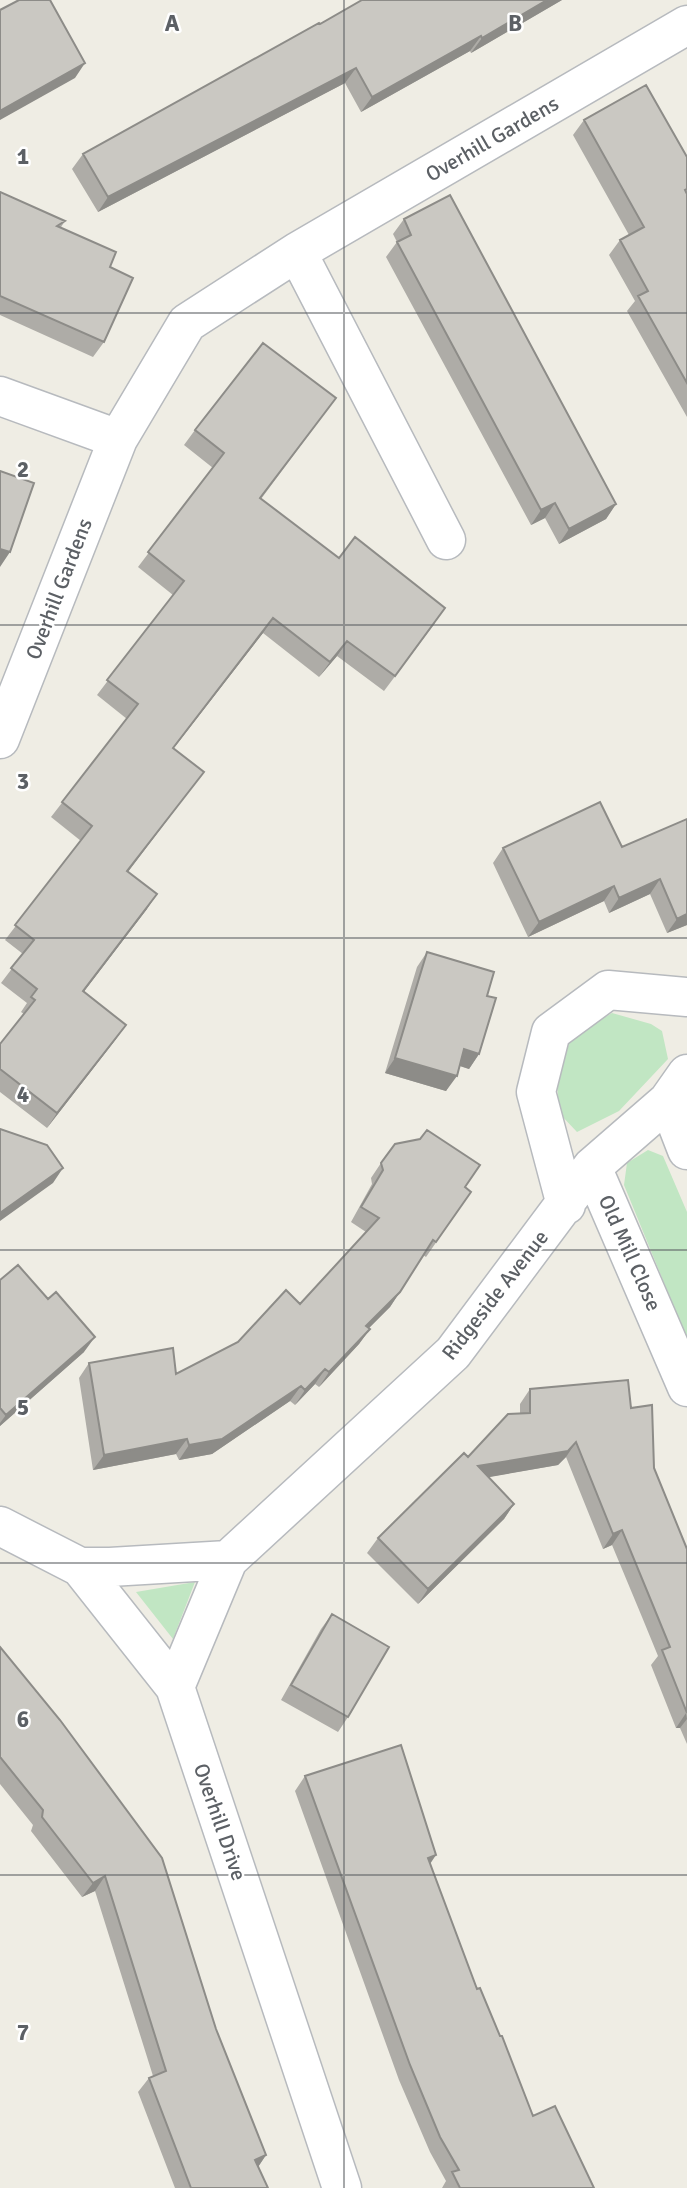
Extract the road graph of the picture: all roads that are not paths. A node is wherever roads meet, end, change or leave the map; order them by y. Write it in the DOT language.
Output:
graph roads {
  1 [pos="687,25"];
  2 [pos="297,252"];
  3 [pos="0,396"];
  4 [pos="118,439"];
  5 [pos="446,540"];
  6 [pos="0,739"];
  7 [pos="687,997"];
  8 [pos="677,1088"];
  9 [pos="687,1150"];
  10 [pos="592,1167"];
  11 [pos="566,1205"];
  12 [pos="678,1335"];
  13 [pos="687,1387"];
  14 [pos="0,1526"];
  15 [pos="228,1560"];
  16 [pos="80,1567"];
  17 [pos="174,1687"];
  18 [pos="342,2188"];
  1 -- 2 [label="street, Overhill Gardens"];
  2 -- 4 [label="street, Overhill Gardens"];
  2 -- 5 [label="street"];
  3 -- 4 [label="street"];
  4 -- 6 [label="street, Overhill Gardens"];
  7 -- 11 [label="street, Old Mill Close"];
  8 -- 9 [label="street"];
  8 -- 10 [label="street, Ridgeside Avenue"];
  10 -- 11 [label="street, Ridgeside Avenue"];
  10 -- 12 [label="street, Old Mill Close"];
  11 -- 15 [label="street, Ridgeside Avenue"];
  12 -- 13 [label="street, Old Mill Close"];
  14 -- 16 [label="street, Overhill Drive"];
  15 -- 16 [label="street"];
  15 -- 17 [label="street, Ridgeside Avenue"];
  16 -- 17 [label="street, Overhill Drive"];
  17 -- 18 [label="street, Overhill Drive"];
}
